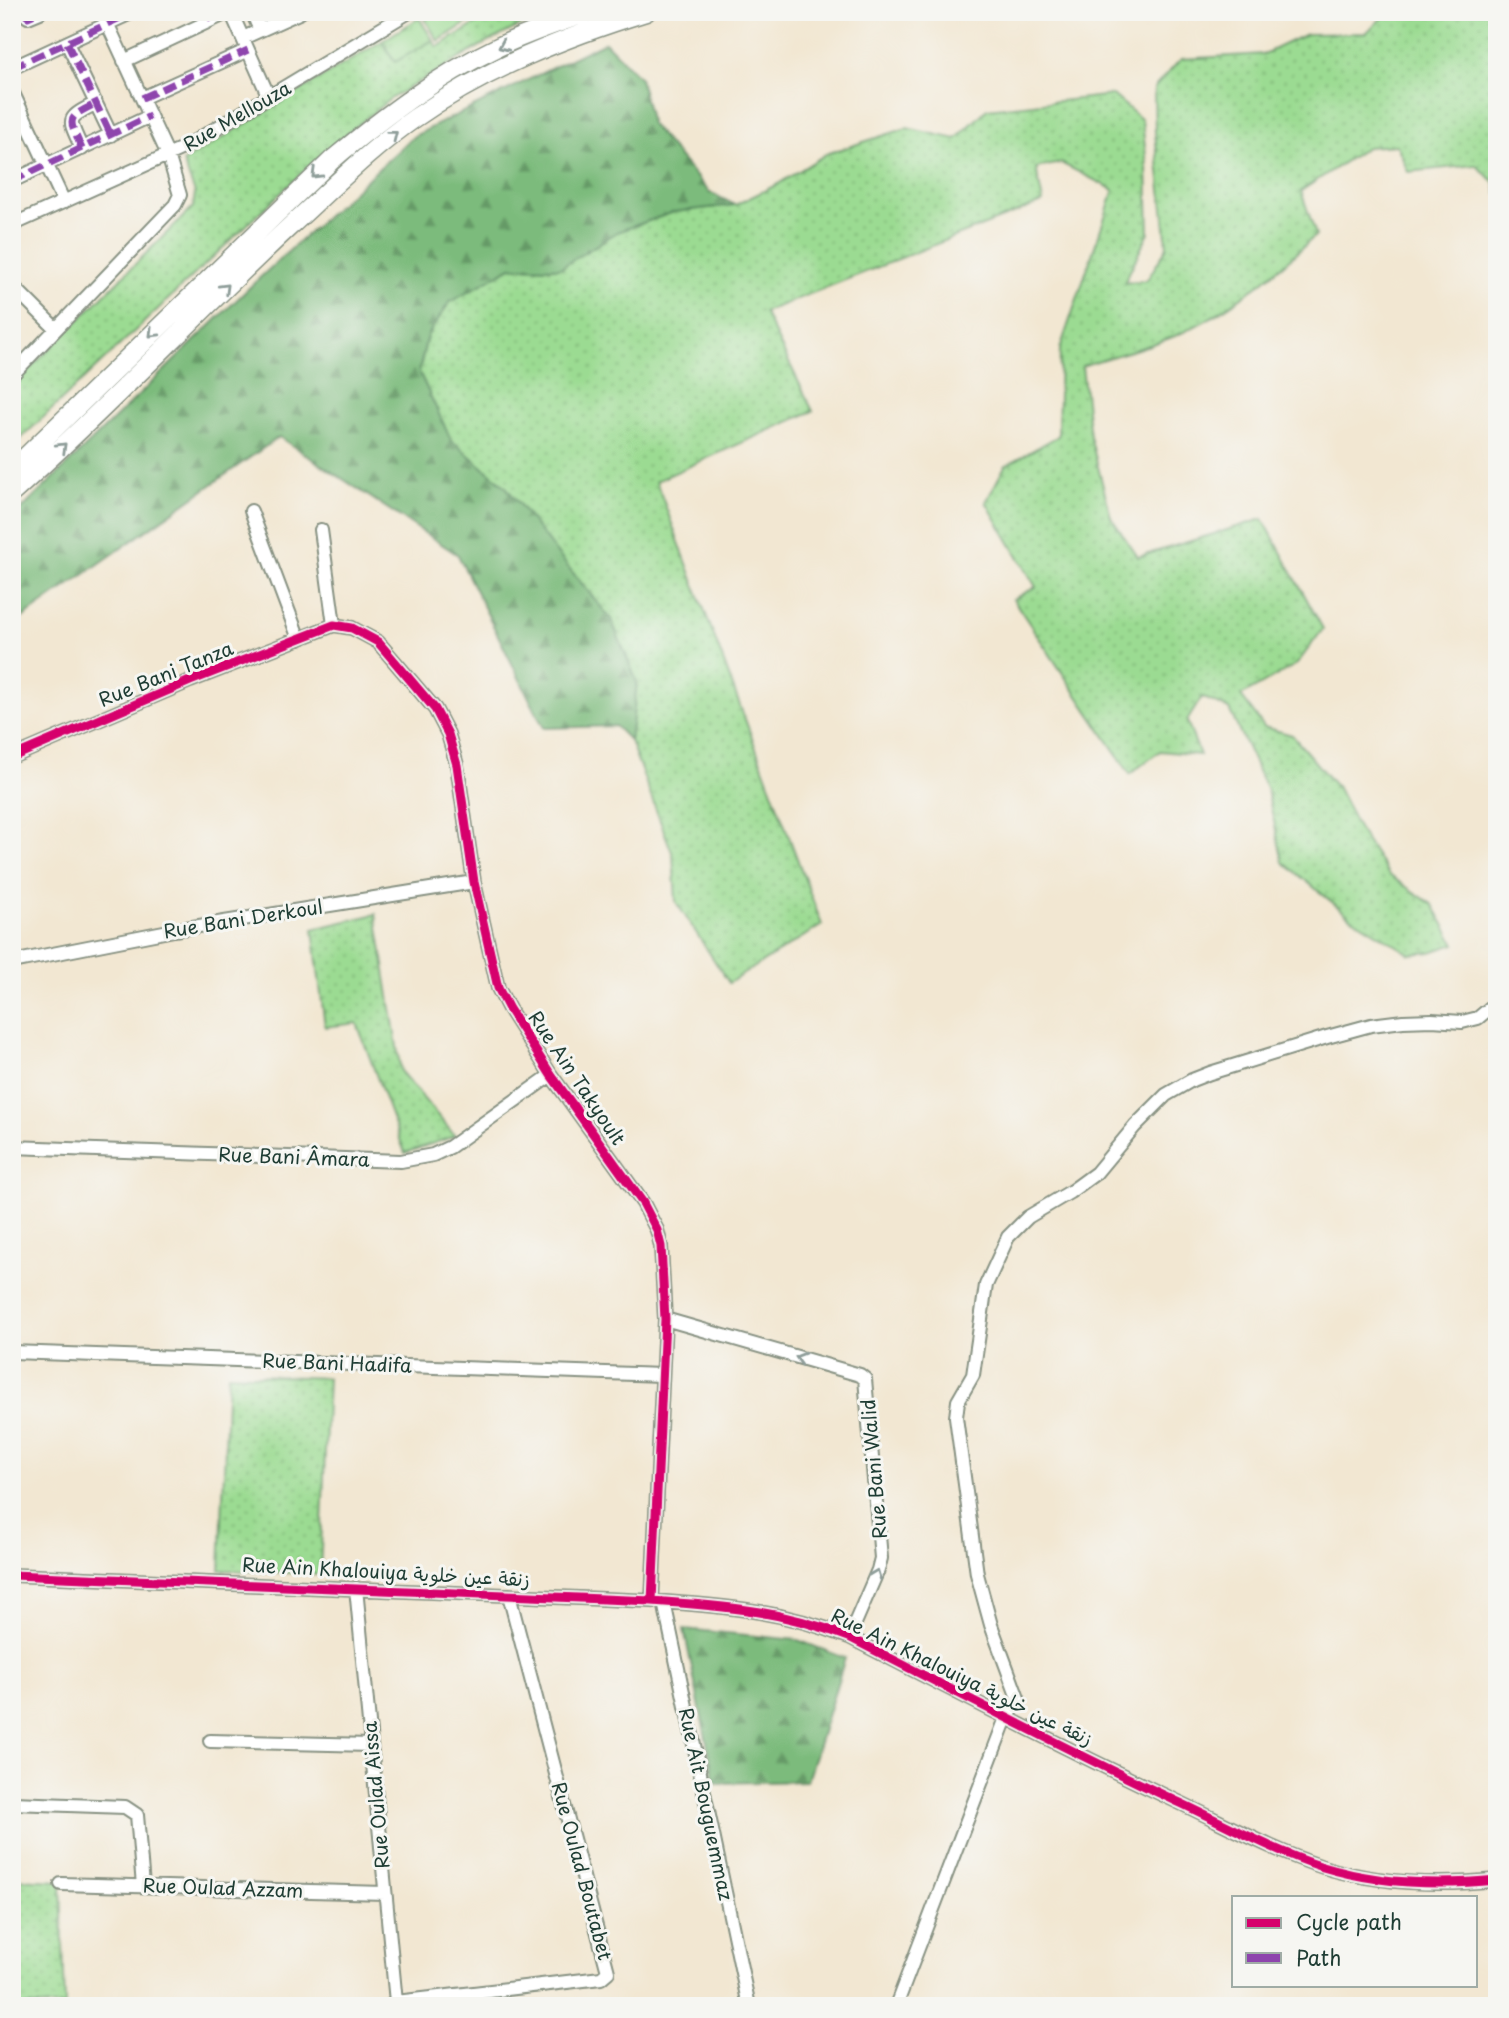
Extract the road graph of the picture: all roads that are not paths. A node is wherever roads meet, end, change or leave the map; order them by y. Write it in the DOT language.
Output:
graph roads {
  1 [pos="22,12"];
  2 [pos="40,12"];
  3 [pos="133,12"];
  4 [pos="230,12"];
  5 [pos="252,12"];
  6 [pos="409,12"];
  7 [pos="589,12"];
  8 [pos="646,12"];
  9 [pos="297,13"];
  10 [pos="210,16"];
  11 [pos="105,18"];
  12 [pos="260,30"];
  13 [pos="67,43"];
  14 [pos="245,44"];
  15 [pos="124,61"];
  16 [pos="12,68"];
  17 [pos="269,97"];
  18 [pos="142,98"];
  19 [pos="14,100"];
  20 [pos="95,104"];
  21 [pos="150,117"];
  22 [pos="111,135"];
  23 [pos="82,149"];
  24 [pos="168,155"];
  25 [pos="47,165"];
  26 [pos="12,181"];
  27 [pos="64,202"];
  28 [pos="12,225"];
  29 [pos="12,285"];
  30 [pos="56,329"];
  31 [pos="12,375"];
  32 [pos="108,377"];
  33 [pos="12,455"];
  34 [pos="12,470"];
  35 [pos="12,494"];
  36 [pos="251,511"];
  37 [pos="321,530"];
  38 [pos="334,625"];
  39 [pos="299,639"];
  40 [pos="12,757"];
  41 [pos="474,882"];
  42 [pos="12,962"];
  43 [pos="1497,1002"];
  44 [pos="1497,1017"];
  45 [pos="1478,1018"];
  46 [pos="551,1075"];
  47 [pos="12,1147"];
  48 [pos="665,1319"];
  49 [pos="12,1352"];
  50 [pos="662,1375"];
  51 [pos="12,1575"];
  52 [pos="356,1588"];
  53 [pos="509,1595"];
  54 [pos="658,1601"];
  55 [pos="849,1637"];
  56 [pos="1006,1718"];
  57 [pos="210,1741"];
  58 [pos="371,1745"];
  59 [pos="12,1803"];
  60 [pos="1497,1880"];
  61 [pos="61,1884"];
  62 [pos="144,1886"];
  63 [pos="385,1894"];
  64 [pos="393,2004"];
  65 [pos="749,2006"];
  66 [pos="896,2006"];
  1 -- 2 [label="street"];
  3 -- 11 [label="street"];
  4 -- 10 [label="street"];
  4 -- 14 [label="street"];
  5 -- 12 [label="street"];
  6 -- 17 [label="street, Rue Mellouza"];
  7 -- 32 [label="highway, one-way"];
  35 -- 8 [label="highway, one-way"];
  9 -- 12 [label="street"];
  10 -- 15 [label="street"];
  11 -- 13 [label="street"];
  11 -- 15 [label="street"];
  12 -- 14 [label="street"];
  13 -- 16 [label="street"];
  13 -- 20 [label="street"];
  14 -- 17 [label="street"];
  14 -- 18 [label="street"];
  15 -- 18 [label="street"];
  17 -- 24 [label="street, Rue Mellouza"];
  18 -- 21 [label="street"];
  19 -- 25 [label="street"];
  20 -- 22 [label="street"];
  20 -- 23 [label="street"];
  21 -- 22 [label="street"];
  21 -- 24 [label="street"];
  22 -- 23 [label="street"];
  23 -- 25 [label="street"];
  24 -- 27 [label="street"];
  24 -- 30 [label="street, Rue Mellouza"];
  25 -- 26 [label="street"];
  25 -- 27 [label="street"];
  27 -- 28 [label="street"];
  29 -- 30 [label="street"];
  30 -- 31 [label="street, Rue Mellouza"];
  32 -- 33 [label="highway"];
  32 -- 34 [label="highway"];
  36 -- 39 [label="street"];
  37 -- 38 [label="street"];
  38 -- 39 [label="street, Rue Bani Tanza"];
  38 -- 41 [label="street, Rue Ain Takyoult"];
  39 -- 40 [label="street, Rue Bani Tanza"];
  41 -- 42 [label="street, Rue Bani Derkoul"];
  41 -- 46 [label="street, Rue Ain Takyoult"];
  43 -- 45 [label="street"];
  44 -- 45 [label="street"];
  45 -- 56 [label="street"];
  46 -- 47 [label="street, Rue Bani Âmara"];
  46 -- 48 [label="street, Rue Ain Takyoult"];
  48 -- 50 [label="street, Rue Ain Takyoult"];
  55 -- 48 [label="street, Rue Bani Walid, one-way"];
  49 -- 50 [label="street, Rue Bani Hadifa"];
  50 -- 54 [label="street, Rue Ain Takyoult"];
  51 -- 52 [label="street, Rue Ain Khalouiya زنقة عين خلوية"];
  52 -- 53 [label="street, Rue Ain Khalouiya زنقة عين خلوية"];
  52 -- 58 [label="street, Rue Oulad Aissa"];
  53 -- 54 [label="street, Rue Ain Khalouiya زنقة عين خلوية"];
  53 -- 64 [label="street, Rue Oulad Boutabet"];
  54 -- 55 [label="street, Rue Ain Khalouiya زنقة عين خلوية"];
  54 -- 65 [label="street, Rue Ait Bouguemmaz"];
  55 -- 56 [label="street, Rue Ain Khalouiya زنقة عين خلوية"];
  56 -- 60 [label="street, Rue Ain Khalouiya زنقة عين خلوية"];
  56 -- 66 [label="street"];
  57 -- 58 [label="street"];
  58 -- 63 [label="street, Rue Oulad Aissa"];
  59 -- 62 [label="street"];
  61 -- 62 [label="street, Rue Oulad Azzam"];
  62 -- 63 [label="street, Rue Oulad Azzam"];
  63 -- 64 [label="street, Rue Oulad Aissa"];
}
